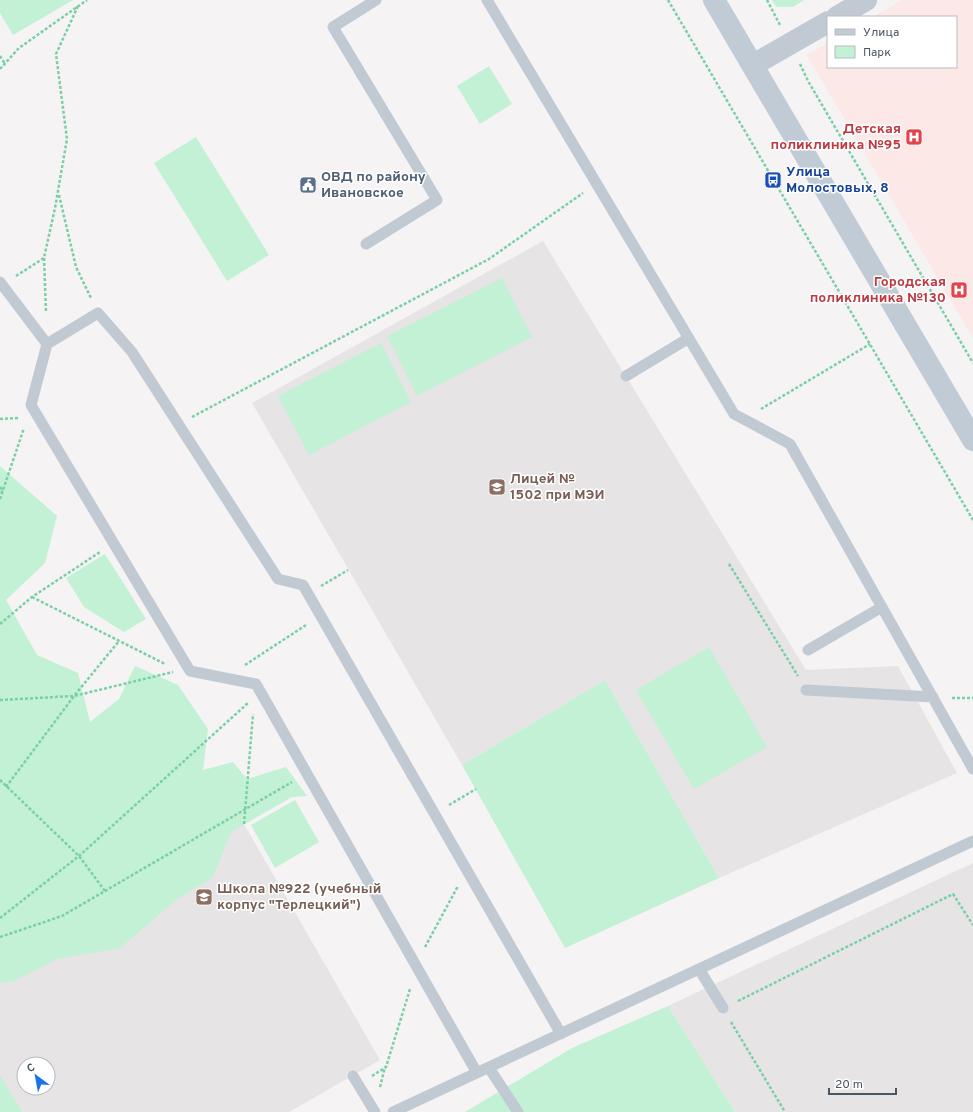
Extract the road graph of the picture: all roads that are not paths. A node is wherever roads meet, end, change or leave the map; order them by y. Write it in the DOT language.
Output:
graph roads {
  1 [pos="376,0"];
  2 [pos="487,0"];
  3 [pos="714,0"];
  4 [pos="866,0"];
  5 [pos="839,16"];
  6 [pos="827,23"];
  7 [pos="753,65"];
  8 [pos="366,244"];
  9 [pos="1,283"];
  10 [pos="689,338"];
  11 [pos="46,344"];
  12 [pos="626,376"];
  13 [pos="973,440"];
  14 [pos="882,607"];
  15 [pos="808,650"];
  16 [pos="806,690"];
  17 [pos="933,697"];
  18 [pos="973,769"];
  19 [pos="973,841"];
  20 [pos="699,969"];
  21 [pos="723,1008"];
  22 [pos="561,1034"];
  23 [pos="489,1068"];
  24 [pos="476,1073"];
  25 [pos="356,1080"];
  26 [pos="374,1112"];
  27 [pos="393,1112"];
  28 [pos="518,1112"];
  1 -- 8 [label="lane"];
  2 -- 10 [label="lane"];
  3 -- 7 [label="street"];
  4 -- 5 [label="street"];
  6 -- 7 [label="street"];
  7 -- 13 [label="street"];
  9 -- 11 [label="lane"];
  10 -- 12 [label="lane"];
  10 -- 14 [label="lane"];
  11 -- 22 [label="lane"];
  11 -- 24 [label="lane"];
  14 -- 15 [label="lane"];
  14 -- 17 [label="lane"];
  16 -- 17 [label="lane"];
  17 -- 18 [label="lane"];
  19 -- 20 [label="lane"];
  20 -- 21 [label="lane"];
  20 -- 22 [label="lane"];
  22 -- 23 [label="lane"];
  23 -- 24 [label="lane"];
  23 -- 28 [label="lane"];
  24 -- 27 [label="lane"];
  25 -- 26 [label="lane"];
}
